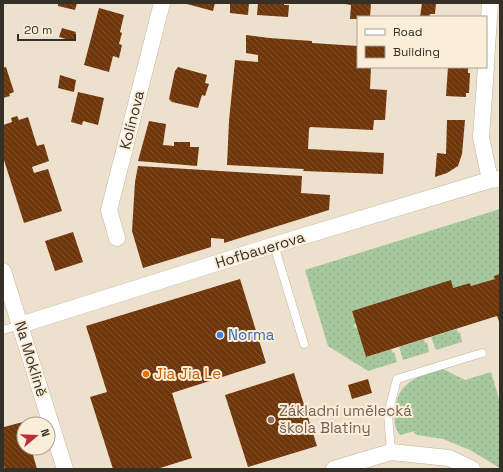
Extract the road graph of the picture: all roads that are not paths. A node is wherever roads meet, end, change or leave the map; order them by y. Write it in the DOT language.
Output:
graph roads {
  1 [pos="162,3"];
  2 [pos="490,3"];
  3 [pos="487,48"];
  4 [pos="486,68"];
  5 [pos="495,180"];
  6 [pos="117,238"];
  7 [pos="274,245"];
  8 [pos="3,271"];
  9 [pos="20,325"];
  10 [pos="3,330"];
  11 [pos="304,344"];
  12 [pos="482,353"];
  13 [pos="391,452"];
  14 [pos="65,469"];
  15 [pos="334,469"];
  16 [pos="472,469"];
  1 -- 6 [label="street, Kolínova"];
  2 -- 3 [label="street"];
  4 -- 5 [label="street"];
  5 -- 7 [label="street, Hofbauerova"];
  7 -- 9 [label="street, Hofbauerova"];
  7 -- 11 [label="lane"];
  8 -- 9 [label="street, Na Moklině"];
  9 -- 10 [label="lane"];
  9 -- 14 [label="street, Na Moklině"];
  12 -- 13 [label="lane"];
  13 -- 15 [label="street"];
  13 -- 16 [label="street"];
}
